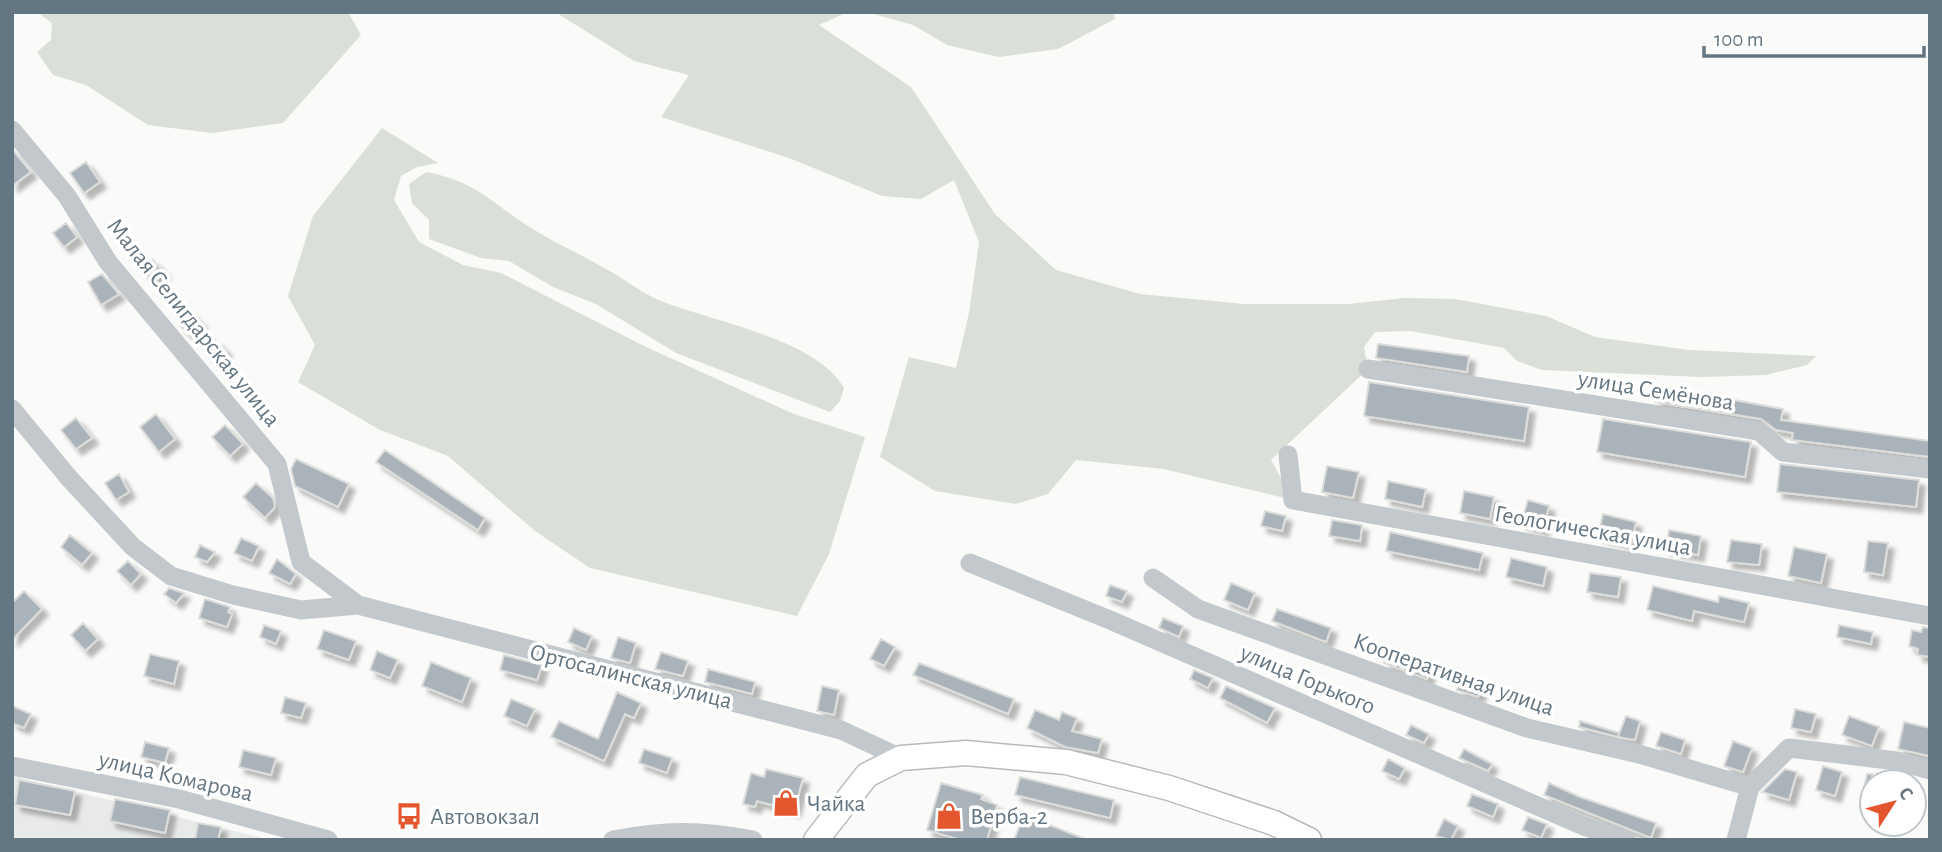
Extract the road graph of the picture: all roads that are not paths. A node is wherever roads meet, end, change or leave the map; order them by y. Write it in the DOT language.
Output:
graph roads {
  1 [pos="12,130"];
  2 [pos="1368,369"];
  3 [pos="12,410"];
  4 [pos="1288,455"];
  5 [pos="1930,469"];
  6 [pos="301,562"];
  7 [pos="970,563"];
  8 [pos="1153,578"];
  9 [pos="358,605"];
  10 [pos="1930,616"];
  11 [pos="901,758"];
  12 [pos="12,766"];
  13 [pos="1930,770"];
  14 [pos="1750,787"];
  15 [pos="328,840"];
  16 [pos="613,840"];
  17 [pos="753,840"];
  18 [pos="816,840"];
  19 [pos="1309,840"];
  20 [pos="1627,840"];
  21 [pos="1736,840"];
  1 -- 6 [label="street, Малая Селигдарская улица"];
  2 -- 5 [label="street, улица Семёнова"];
  3 -- 9 [label="street, Ортосалинская улица"];
  4 -- 10 [label="street, Геологическая улица"];
  6 -- 9 [label="street, Ортосалинская улица"];
  7 -- 20 [label="street, улица Горького"];
  8 -- 14 [label="street, Кооперативная улица"];
  9 -- 11 [label="street, Ортосалинская улица"];
  11 -- 18 [label="main road"];
  11 -- 19 [label="main road"];
  12 -- 15 [label="street, улица Комарова"];
  13 -- 14 [label="street"];
  14 -- 21 [label="street"];
  16 -- 17 [label="street"];
}
